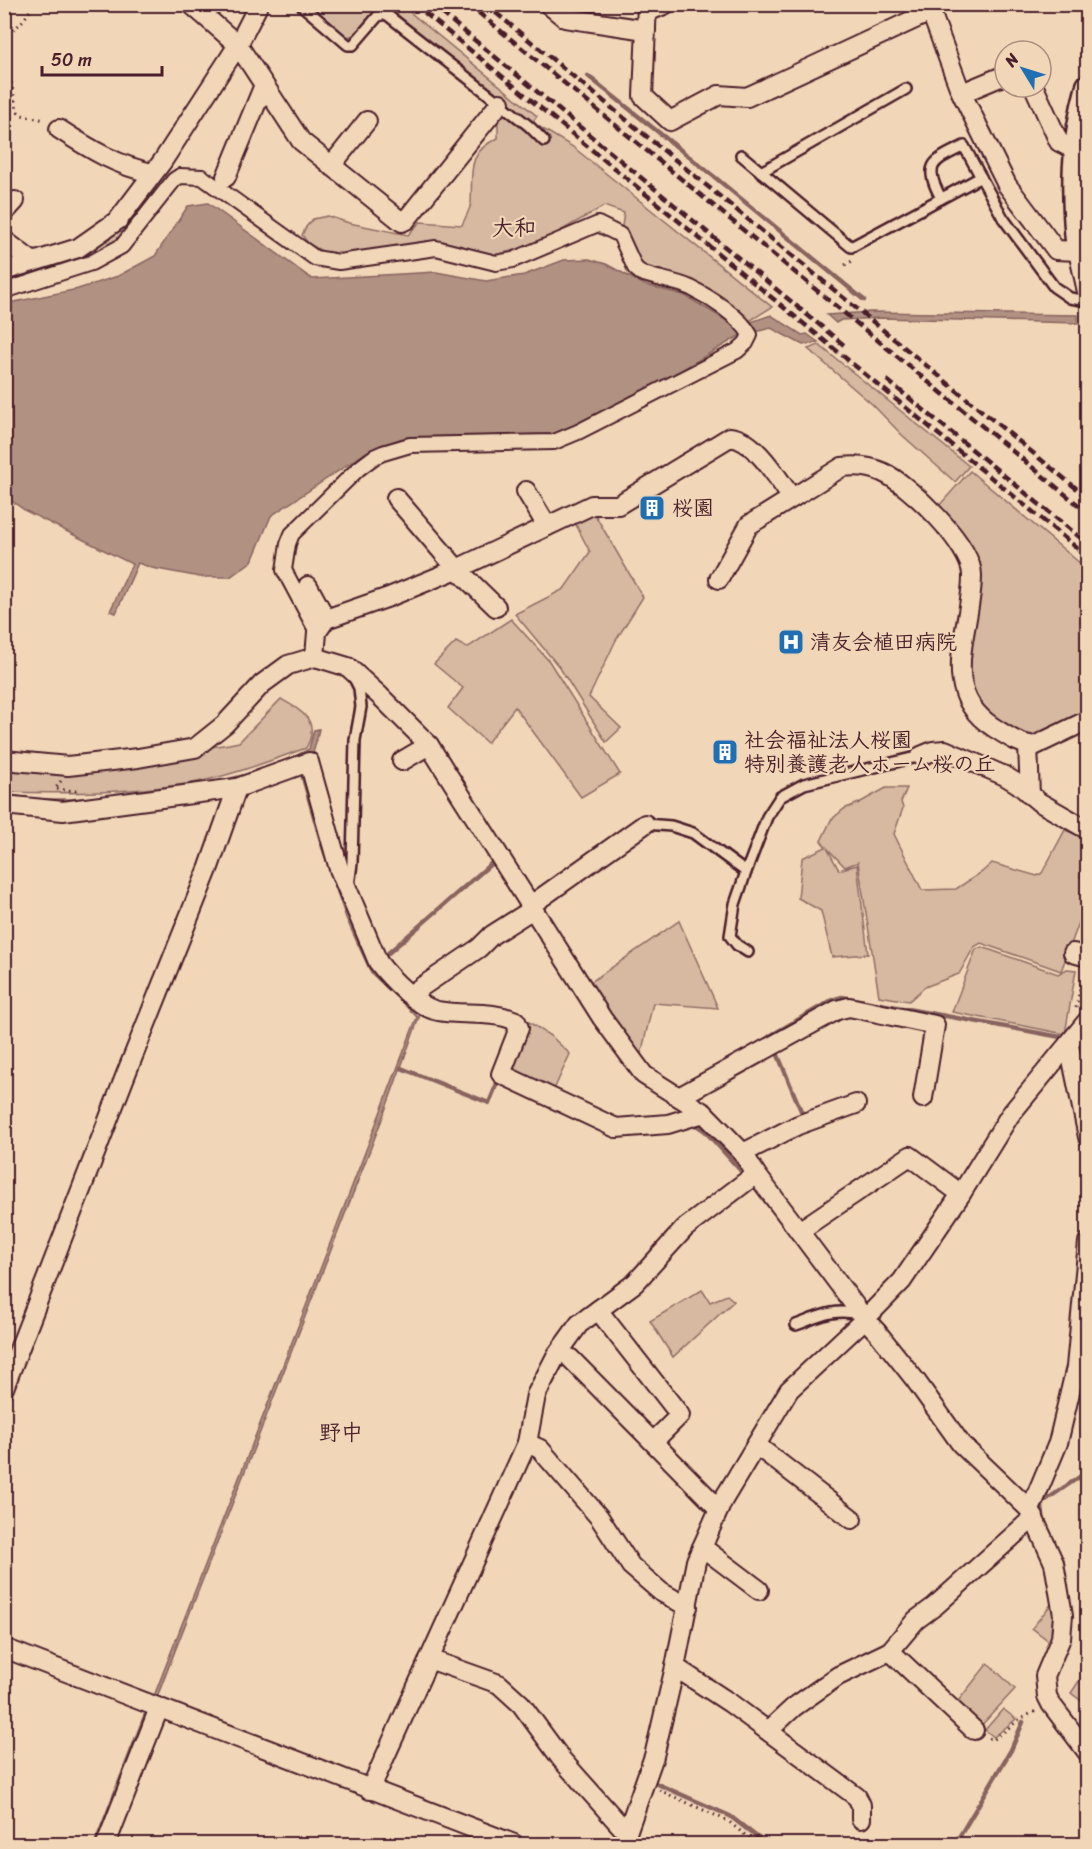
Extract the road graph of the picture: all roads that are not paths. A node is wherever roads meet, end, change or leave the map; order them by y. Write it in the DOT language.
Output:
graph roads {
  1 [pos="191,4"];
  2 [pos="259,4"];
  3 [pos="300,4"];
  4 [pos="548,4"];
  5 [pos="666,4"];
  6 [pos="929,8"];
  7 [pos="647,15"];
  8 [pos="238,45"];
  9 [pos="993,80"];
  10 [pos="264,85"];
  11 [pos="1088,86"];
  12 [pos="906,89"];
  13 [pos="962,93"];
  14 [pos="1039,99"];
  15 [pos="500,103"];
  16 [pos="367,121"];
  17 [pos="59,129"];
  18 [pos="544,141"];
  19 [pos="1075,150"];
  20 [pos="741,155"];
  21 [pos="331,166"];
  22 [pos="761,172"];
  23 [pos="153,173"];
  24 [pos="226,177"];
  25 [pos="981,177"];
  26 [pos="941,198"];
  27 [pos="4,240"];
  28 [pos="1078,250"];
  29 [pos="33,262"];
  30 [pos="4,272"];
  31 [pos="4,291"];
  32 [pos="1088,296"];
  33 [pos="1088,301"];
  34 [pos="526,491"];
  35 [pos="396,498"];
  36 [pos="792,498"];
  37 [pos="547,526"];
  38 [pos="457,569"];
  39 [pos="719,579"];
  40 [pos="308,586"];
  41 [pos="496,607"];
  42 [pos="321,625"];
  43 [pos="315,657"];
  44 [pos="348,667"];
  45 [pos="1088,720"];
  46 [pos="1028,745"];
  47 [pos="429,746"];
  48 [pos="921,756"];
  49 [pos="4,760"];
  50 [pos="402,761"];
  51 [pos="237,788"];
  52 [pos="1030,795"];
  53 [pos="4,805"];
  54 [pos="645,824"];
  55 [pos="1088,830"];
  56 [pos="746,872"];
  57 [pos="348,891"];
  58 [pos="532,907"];
  59 [pos="748,952"];
  60 [pos="411,994"];
  61 [pos="1088,1020"];
  62 [pos="1069,1045"];
  63 [pos="679,1097"];
  64 [pos="923,1098"];
  65 [pos="856,1104"];
  66 [pos="704,1113"];
  67 [pos="1088,1137"];
  68 [pos="743,1153"];
  69 [pos="756,1174"];
  70 [pos="961,1194"];
  71 [pos="799,1231"];
  72 [pos="1088,1242"];
  73 [pos="598,1310"];
  74 [pos="863,1317"];
  75 [pos="796,1324"];
  76 [pos="570,1358"];
  77 [pos="1082,1368"];
  78 [pos="4,1388"];
  79 [pos="653,1442"];
  80 [pos="527,1443"];
  81 [pos="756,1445"];
  82 [pos="719,1509"];
  83 [pos="1032,1514"];
  84 [pos="852,1519"];
  85 [pos="702,1547"];
  86 [pos="759,1590"];
  87 [pos="688,1607"];
  88 [pos="4,1648"];
  89 [pos="890,1651"];
  90 [pos="429,1659"];
  91 [pos="675,1667"];
  92 [pos="159,1708"];
  93 [pos="974,1730"];
  94 [pos="768,1731"];
  95 [pos="1088,1753"];
  96 [pos="370,1790"];
  97 [pos="861,1819"];
  98 [pos="625,1839"];
  99 [pos="106,1845"];
  100 [pos="514,1845"];
  1 -- 8 [label="street"];
  2 -- 8 [label="street"];
  3 -- 15 [label="lane"];
  4 -- 7 [label="street"];
  5 -- 7 [label="street"];
  6 -- 7 [label="street"];
  6 -- 13 [label="street"];
  8 -- 10 [label="street"];
  8 -- 23 [label="street"];
  9 -- 13 [label="street"];
  10 -- 21 [label="street"];
  10 -- 24 [label="street"];
  11 -- 19 [label="street"];
  12 -- 22 [label="lane"];
  13 -- 28 [label="street"];
  14 -- 19 [label="street"];
  15 -- 18 [label="lane"];
  15 -- 21 [label="street"];
  16 -- 21 [label="street"];
  17 -- 23 [label="street"];
  19 -- 28 [label="street"];
  20 -- 22 [label="lane"];
  22 -- 26 [label="lane"];
  23 -- 29 [label="street"];
  25 -- 26 [label="lane"];
  25 -- 26 [label="lane"];
  25 -- 33 [label="lane"];
  27 -- 29 [label="street"];
  28 -- 32 [label="street"];
  29 -- 30 [label="street"];
  31 -- 42 [label="street"];
  34 -- 37 [label="street"];
  35 -- 38 [label="street"];
  36 -- 37 [label="street"];
  36 -- 39 [label="street"];
  36 -- 46 [label="street"];
  37 -- 38 [label="street"];
  38 -- 41 [label="street"];
  38 -- 42 [label="street"];
  40 -- 42 [label="street"];
  42 -- 43 [label="street"];
  43 -- 44 [label="street"];
  43 -- 49 [label="street"];
  44 -- 47 [label="street"];
  44 -- 57 [label="lane"];
  45 -- 46 [label="street"];
  46 -- 52 [label="street"];
  47 -- 50 [label="street"];
  47 -- 58 [label="street"];
  48 -- 52 [label="street"];
  48 -- 56 [label="lane"];
  51 -- 53 [label="street"];
  51 -- 57 [label="street"];
  51 -- 78 [label="street"];
  52 -- 55 [label="street"];
  54 -- 56 [label="lane"];
  54 -- 58 [label="street"];
  56 -- 59 [label="lane"];
  57 -- 60 [label="street"];
  58 -- 60 [label="street"];
  58 -- 63 [label="street"];
  60 -- 66 [label="street"];
  61 -- 62 [label="street"];
  62 -- 67 [label="street"];
  62 -- 70 [label="street"];
  63 -- 64 [label="street"];
  63 -- 66 [label="street"];
  65 -- 68 [label="street"];
  66 -- 68 [label="street"];
  68 -- 69 [label="street"];
  69 -- 71 [label="street"];
  69 -- 73 [label="street"];
  70 -- 71 [label="street"];
  70 -- 74 [label="street"];
  71 -- 74 [label="street"];
  72 -- 77 [label="street"];
  73 -- 79 [label="street"];
  73 -- 80 [label="street"];
  74 -- 75 [label="lane"];
  74 -- 81 [label="street"];
  74 -- 83 [label="street"];
  76 -- 79 [label="street"];
  77 -- 83 [label="street"];
  79 -- 82 [label="street"];
  80 -- 87 [label="street"];
  80 -- 90 [label="street"];
  81 -- 82 [label="street"];
  81 -- 84 [label="street"];
  82 -- 85 [label="street"];
  83 -- 89 [label="street"];
  83 -- 95 [label="street"];
  85 -- 86 [label="street"];
  85 -- 87 [label="street"];
  87 -- 91 [label="street"];
  88 -- 92 [label="street"];
  89 -- 93 [label="street"];
  89 -- 94 [label="street"];
  90 -- 96 [label="street"];
  90 -- 98 [label="street"];
  91 -- 94 [label="street"];
  91 -- 98 [label="street"];
  92 -- 96 [label="street"];
  92 -- 99 [label="street"];
  94 -- 97 [label="street"];
  96 -- 100 [label="street"];
}
